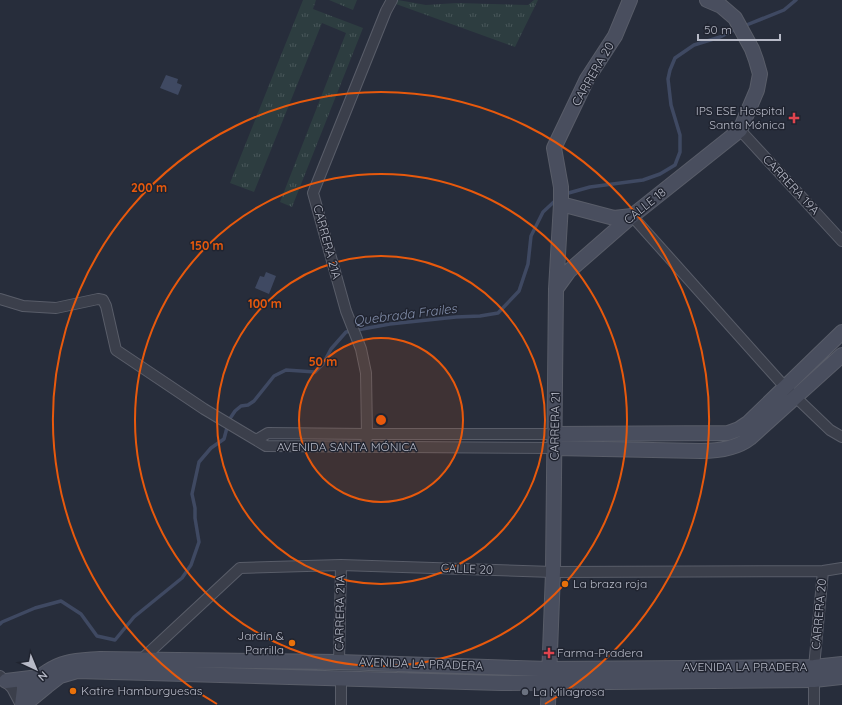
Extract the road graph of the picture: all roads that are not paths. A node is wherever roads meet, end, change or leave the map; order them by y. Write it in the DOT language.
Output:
graph roads {
  1 [pos="630,0"];
  2 [pos="707,0"];
  3 [pos="390,1"];
  4 [pos="740,130"];
  5 [pos="554,148"];
  6 [pos="561,204"];
  7 [pos="632,216"];
  8 [pos="842,241"];
  9 [pos="556,289"];
  10 [pos="0,299"];
  11 [pos="842,332"];
  12 [pos="842,355"];
  13 [pos="784,386"];
  14 [pos="796,398"];
  15 [pos="367,434"];
  16 [pos="842,437"];
  17 [pos="256,440"];
  18 [pos="555,441"];
  19 [pos="366,447"];
  20 [pos="341,565"];
  21 [pos="842,568"];
  22 [pos="823,570"];
  23 [pos="553,572"];
  24 [pos="339,662"];
  25 [pos="842,664"];
  26 [pos="142,666"];
  27 [pos="549,669"];
  28 [pos="814,673"];
  29 [pos="40,677"];
  30 [pos="842,677"];
  31 [pos="341,678"];
  32 [pos="548,683"];
  33 [pos="20,695"];
  34 [pos="341,705"];
  35 [pos="548,705"];
  36 [pos="814,705"];
  1 -- 5 [label="street, CARRERA 20"];
  2 -- 4 [label="street"];
  3 -- 15 [label="street, CARRERA 21A"];
  4 -- 7 [label="street, CALLE 18"];
  4 -- 8 [label="street, CARRERA 19A"];
  5 -- 6 [label="street, CARRERA 21"];
  6 -- 7 [label="street"];
  6 -- 9 [label="street, CARRERA 21"];
  7 -- 9 [label="street, CALLE 18"];
  7 -- 13 [label="street"];
  9 -- 18 [label="street, CARRERA 21"];
  10 -- 17 [label="street"];
  11 -- 13 [label="street, AVENIDA SANTA MÓNICA"];
  12 -- 14 [label="street, AVENIDA SANTA MÓNICA"];
  13 -- 14 [label="street"];
  13 -- 18 [label="street, AVENIDA SANTA MÓNICA"];
  14 -- 16 [label="street"];
  14 -- 18 [label="street, AVENIDA SANTA MÓNICA"];
  15 -- 17 [label="street, AVENIDA SANTA MÓNICA"];
  15 -- 18 [label="street, AVENIDA SANTA MÓNICA"];
  15 -- 19 [label="street, CARRERA 21A"];
  17 -- 19 [label="street, AVENIDA SANTA MÓNICA"];
  18 -- 19 [label="street, AVENIDA SANTA MÓNICA"];
  18 -- 23 [label="street, CARRERA 21"];
  20 -- 23 [label="street, CALLE 20"];
  20 -- 24 [label="street, CARRERA 21A"];
  20 -- 26 [label="street, CALLE 20"];
  21 -- 22 [label="street, CALLE 20"];
  22 -- 23 [label="street, CALLE 20"];
  22 -- 28 [label="street, CARRERA 20"];
  23 -- 27 [label="street, CARRERA 21"];
  24 -- 26 [label="street, AVENIDA LA PRADERA"];
  24 -- 27 [label="street, AVENIDA LA PRADERA"];
  25 -- 28 [label="street, AVENIDA LA PRADERA"];
  26 -- 29 [label="street, AVENIDA LA PRADERA"];
  26 -- 31 [label="street, AVENIDA LA PRADERA"];
  26 -- 33 [label="street, AVENIDA LA PRADERA"];
  27 -- 28 [label="street, AVENIDA LA PRADERA"];
  27 -- 32 [label="street, CARRERA 21"];
  28 -- 30 [label="street, AVENIDA LA PRADERA"];
  28 -- 32 [label="street, AVENIDA LA PRADERA"];
  28 -- 36 [label="street, CARRERA 20"];
  29 -- 33 [label="street, AVENIDA LA PRADERA"];
  29 -- 33 [label="street"];
  31 -- 32 [label="street, AVENIDA LA PRADERA"];
  31 -- 34 [label="street"];
  32 -- 35 [label="street, CARRERA 21"];
}
